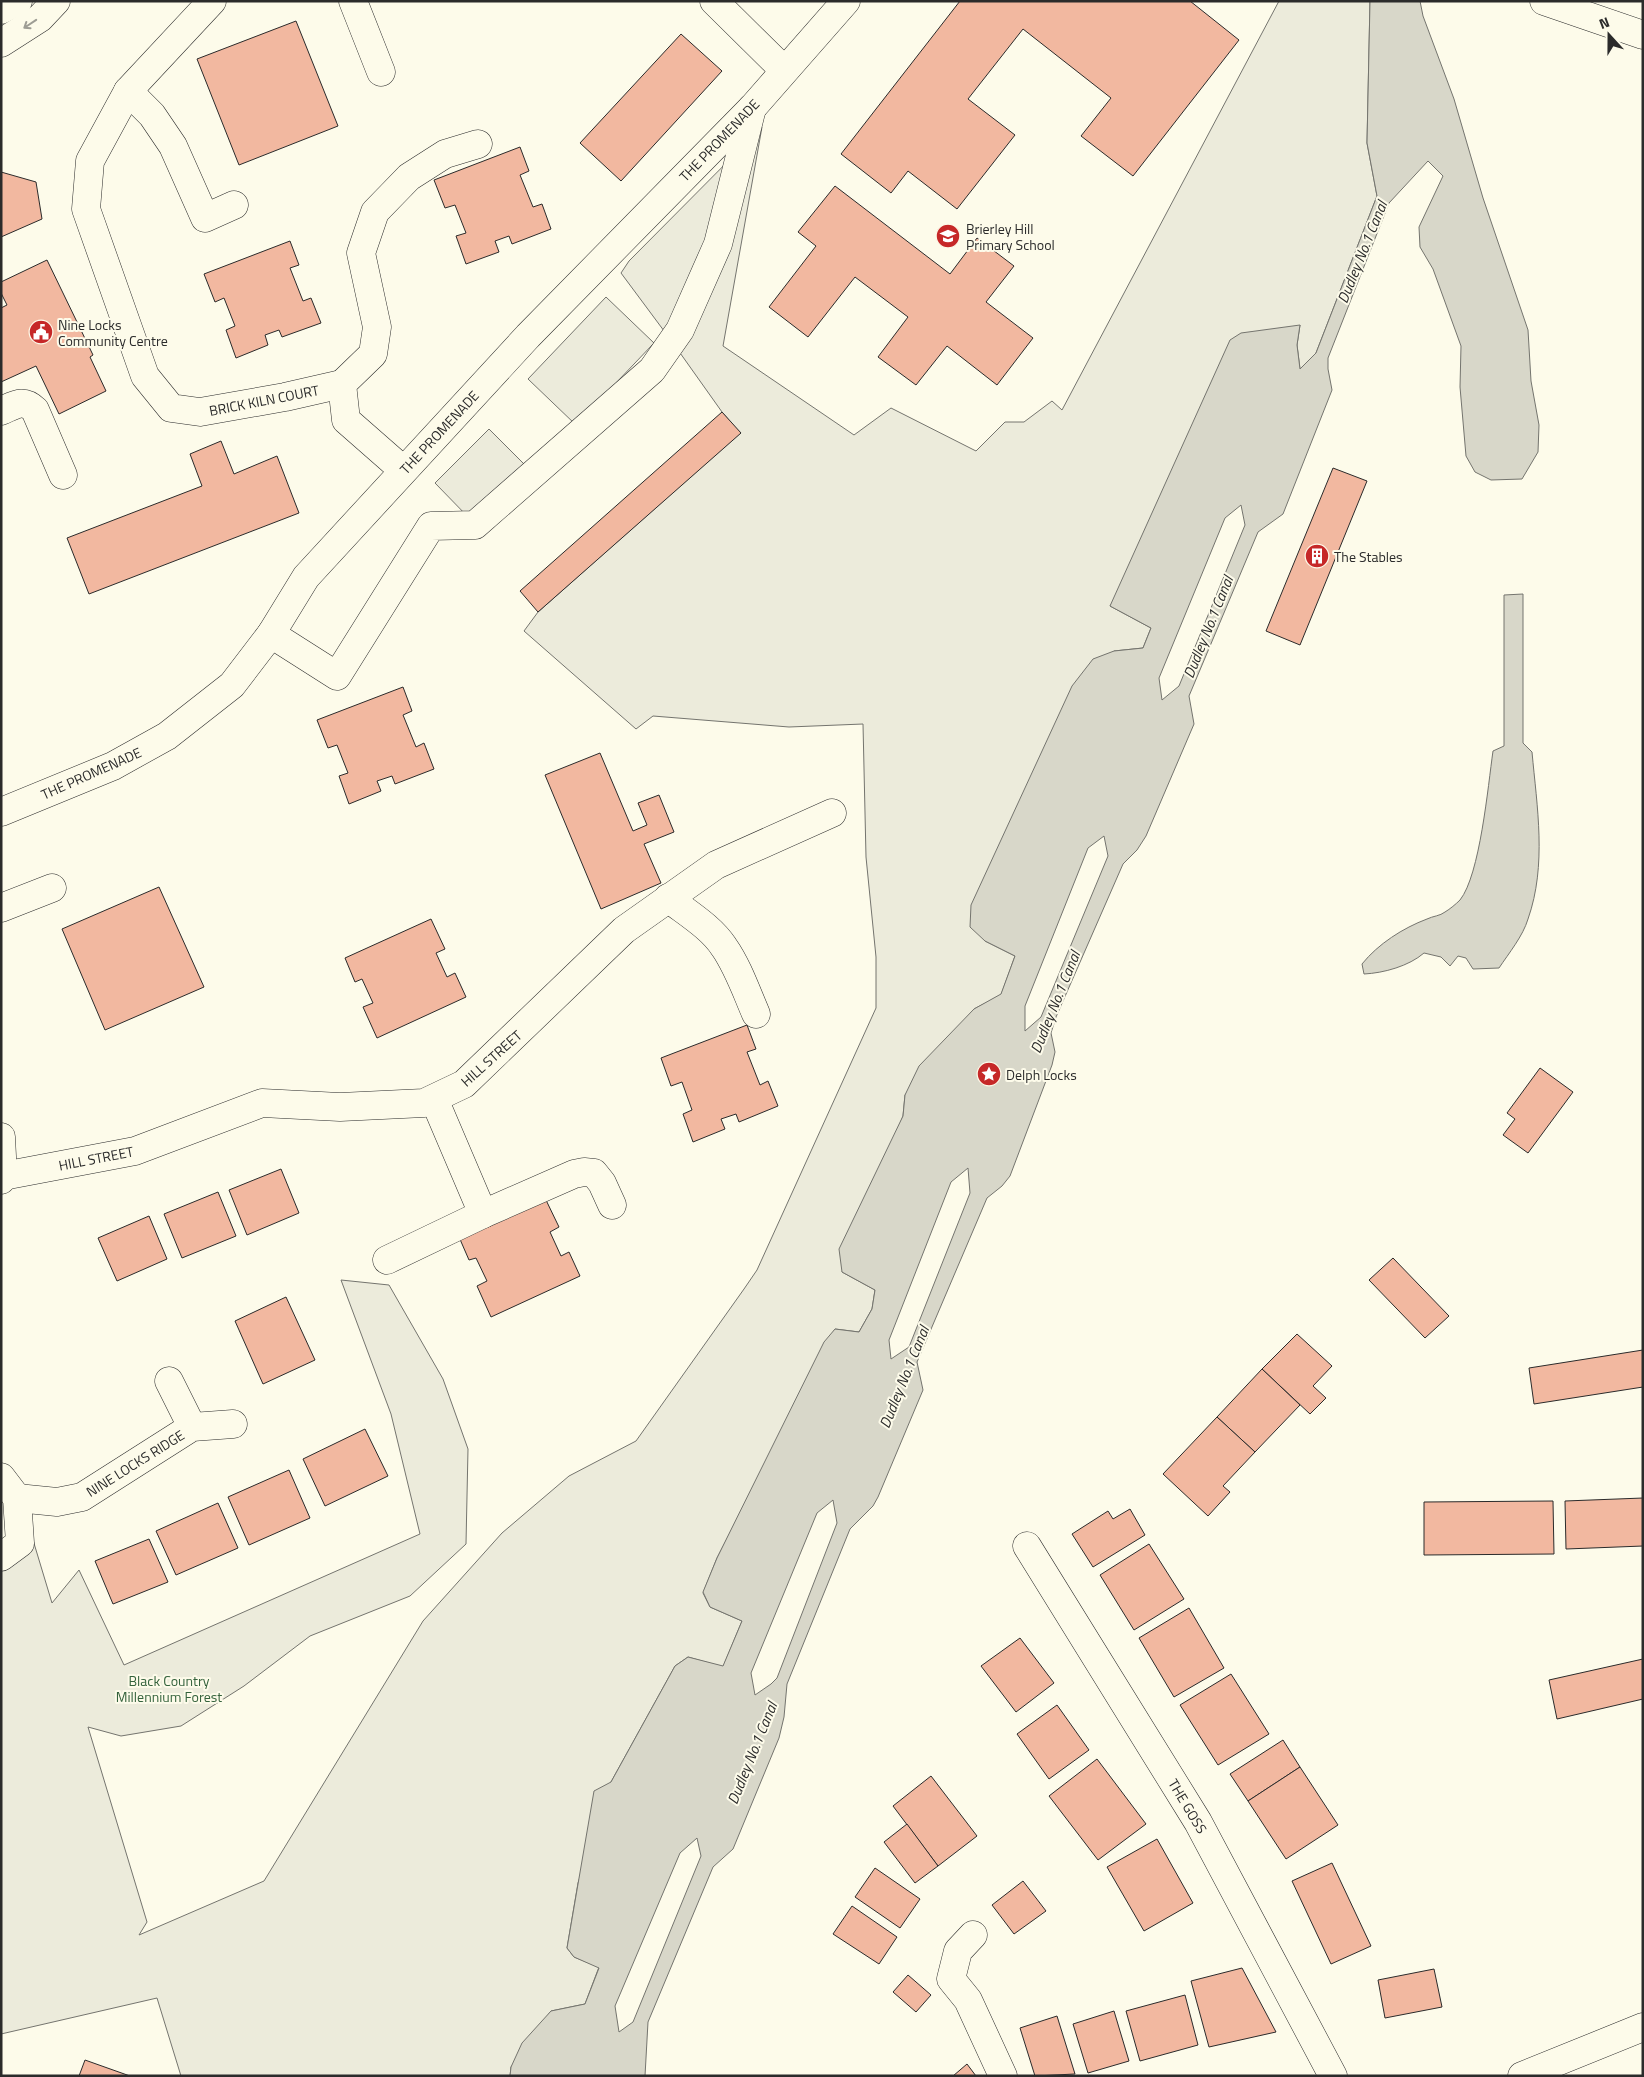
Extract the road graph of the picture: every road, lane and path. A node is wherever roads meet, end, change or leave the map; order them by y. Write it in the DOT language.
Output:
graph roads {
  1 [pos="18,1"];
  2 [pos="56,1"];
  3 [pos="212,1"];
  4 [pos="353,1"];
  5 [pos="714,1"];
  6 [pos="846,1"];
  7 [pos="1544,1"];
  8 [pos="1,10"];
  9 [pos="1643,35"];
  10 [pos="1,43"];
  11 [pos="784,70"];
  12 [pos="381,72"];
  13 [pos="128,91"];
  14 [pos="753,107"];
  15 [pos="478,144"];
  16 [pos="234,205"];
  17 [pos="342,384"];
  18 [pos="1,411"];
  19 [pos="404,470"];
  20 [pos="63,475"];
  21 [pos="271,634"];
  22 [pos="1,812"];
  23 [pos="832,813"];
  24 [pos="52,888"];
  25 [pos="668,898"];
  26 [pos="1,908"];
  27 [pos="756,1014"];
  28 [pos="434,1099"];
  29 [pos="1,1137"];
  30 [pos="2,1178"];
  31 [pos="612,1205"];
  32 [pos="484,1214"];
  33 [pos="387,1260"];
  34 [pos="169,1380"];
  35 [pos="233,1424"];
  36 [pos="192,1427"];
  37 [pos="1,1476"];
  38 [pos="17,1498"];
  39 [pos="1027,1546"];
  40 [pos="1,1557"];
  41 [pos="973,1935"];
  42 [pos="1643,2027"];
  43 [pos="1003,2076"];
  44 [pos="1333,2076"];
  45 [pos="1522,2076"];
  1 -- 8 [label="street"];
  2 -- 10 [label="street, one-way"];
  3 -- 13 [label="street, BRICK KILN COURT"];
  4 -- 12 [label="street"];
  5 -- 11 [label="street"];
  6 -- 11 [label="street, THE PROMENADE"];
  7 -- 9 [label="street"];
  11 -- 14 [label="street, THE PROMENADE"];
  13 -- 16 [label="street"];
  13 -- 17 [label="street, BRICK KILN COURT"];
  14 -- 19 [label="street, THE PROMENADE"];
  14 -- 21 [label="street"];
  15 -- 17 [label="street"];
  17 -- 19 [label="street"];
  18 -- 20 [label="street"];
  19 -- 21 [label="street, THE PROMENADE"];
  21 -- 22 [label="street, THE PROMENADE"];
  23 -- 25 [label="street, HILL STREET"];
  24 -- 26 [label="street"];
  25 -- 27 [label="street"];
  25 -- 28 [label="street, HILL STREET"];
  28 -- 30 [label="street, HILL STREET"];
  28 -- 32 [label="street"];
  29 -- 30 [label="street, HILL STREET"];
  31 -- 32 [label="street"];
  32 -- 33 [label="street"];
  34 -- 36 [label="street, NINE LOCKS RIDGE"];
  35 -- 36 [label="street, NINE LOCKS RIDGE"];
  36 -- 38 [label="street, NINE LOCKS RIDGE"];
  37 -- 38 [label="street"];
  38 -- 40 [label="street"];
  39 -- 44 [label="street, THE GOSS"];
  41 -- 43 [label="street"];
  42 -- 45 [label="street"];
}
